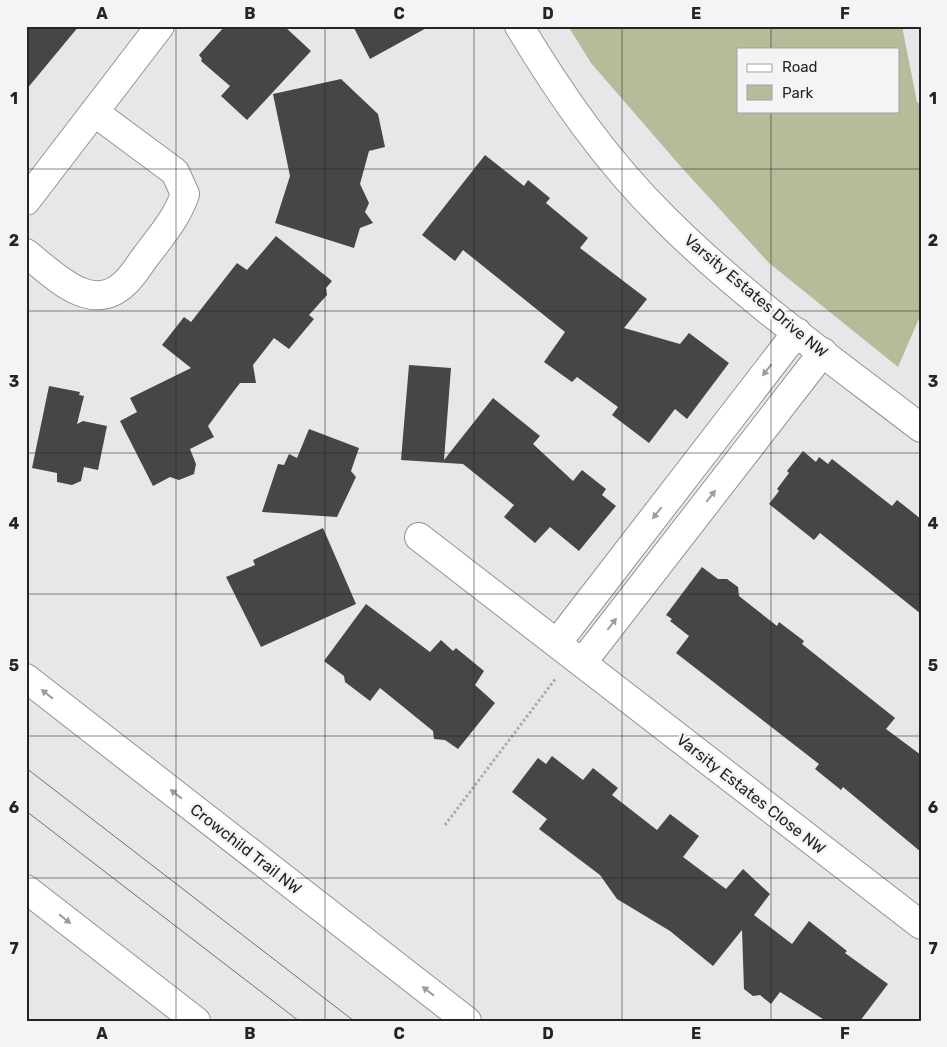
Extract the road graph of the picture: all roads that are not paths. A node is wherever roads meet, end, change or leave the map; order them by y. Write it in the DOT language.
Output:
graph roads {
  1 [pos="160,26"];
  2 [pos="519,26"];
  3 [pos="94,112"];
  4 [pos="26,201"];
  5 [pos="26,253"];
  6 [pos="797,332"];
  7 [pos="823,352"];
  8 [pos="921,428"];
  9 [pos="419,537"];
  10 [pos="570,654"];
  11 [pos="26,678"];
  12 [pos="26,889"];
  13 [pos="921,925"];
  14 [pos="196,1021"];
  15 [pos="467,1021"];
  1 -- 3 [label="main road"];
  2 -- 6 [label="main road, Varsity Estates Drive NW"];
  3 -- 4 [label="main road"];
  3 -- 5 [label="main road"];
  6 -- 7 [label="main road, Varsity Estates Drive NW"];
  6 -- 10 [label="main road, one-way"];
  7 -- 8 [label="main road, Varsity Estates Drive NW"];
  10 -- 7 [label="main road, one-way"];
  9 -- 10 [label="main road, Varsity Estates Close NW"];
  10 -- 13 [label="main road, Varsity Estates Close NW"];
  15 -- 11 [label="main road, Crowchild Trail NW, one-way"];
  12 -- 14 [label="main road, one-way"];
}
